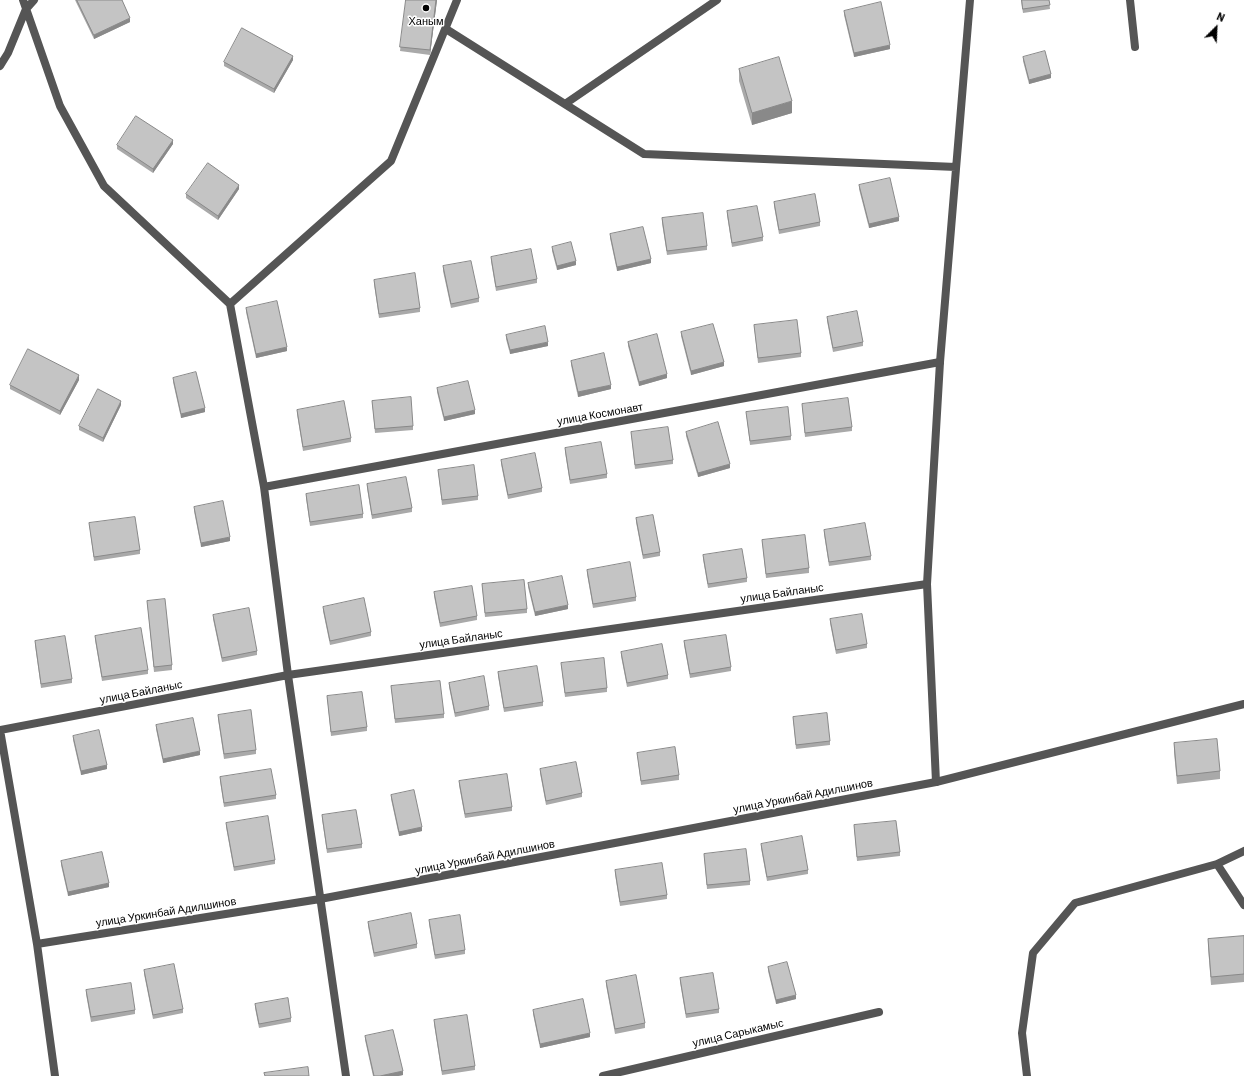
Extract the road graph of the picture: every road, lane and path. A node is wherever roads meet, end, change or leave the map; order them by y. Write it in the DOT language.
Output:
graph roads {
  1 [pos="23,0"];
  2 [pos="34,0"];
  3 [pos="458,0"];
  4 [pos="717,0"];
  5 [pos="970,0"];
  6 [pos="1130,0"];
  7 [pos="26,9"];
  8 [pos="446,29"];
  9 [pos="1135,47"];
  10 [pos="0,66"];
  11 [pos="565,104"];
  12 [pos="956,167"];
  13 [pos="230,304"];
  14 [pos="940,362"];
  15 [pos="264,487"];
  16 [pos="927,584"];
  17 [pos="288,675"];
  18 [pos="1244,704"];
  19 [pos="0,730"];
  20 [pos="936,782"];
  21 [pos="1244,851"];
  22 [pos="1217,864"];
  23 [pos="320,900"];
  24 [pos="1244,905"];
  25 [pos="37,944"];
  26 [pos="879,1012"];
  27 [pos="55,1076"];
  28 [pos="346,1076"];
  29 [pos="603,1076"];
  30 [pos="1027,1076"];
  1 -- 7 [label="street"];
  2 -- 7 [label="street"];
  3 -- 8 [label="street"];
  4 -- 11 [label="street"];
  5 -- 12 [label="street"];
  6 -- 9 [label="street"];
  7 -- 10 [label="street"];
  7 -- 13 [label="street"];
  8 -- 11 [label="street"];
  8 -- 13 [label="street"];
  11 -- 12 [label="street"];
  12 -- 14 [label="street"];
  13 -- 15 [label="street"];
  14 -- 15 [label="street, улица Космонавт"];
  14 -- 16 [label="street"];
  15 -- 17 [label="street"];
  16 -- 17 [label="street, улица Байланыс"];
  16 -- 20 [label="street"];
  17 -- 19 [label="street, улица Байланыс"];
  17 -- 23 [label="street"];
  18 -- 20 [label="street, улица Уркинбай Адилшинов"];
  19 -- 25 [label="street"];
  20 -- 23 [label="street, улица Уркинбай Адилшинов"];
  21 -- 22 [label="street"];
  22 -- 24 [label="street"];
  22 -- 30 [label="street"];
  23 -- 25 [label="street, улица Уркинбай Адилшинов"];
  23 -- 28 [label="street"];
  25 -- 27 [label="street"];
  26 -- 29 [label="street, улица Сарыкамыс"];
}
